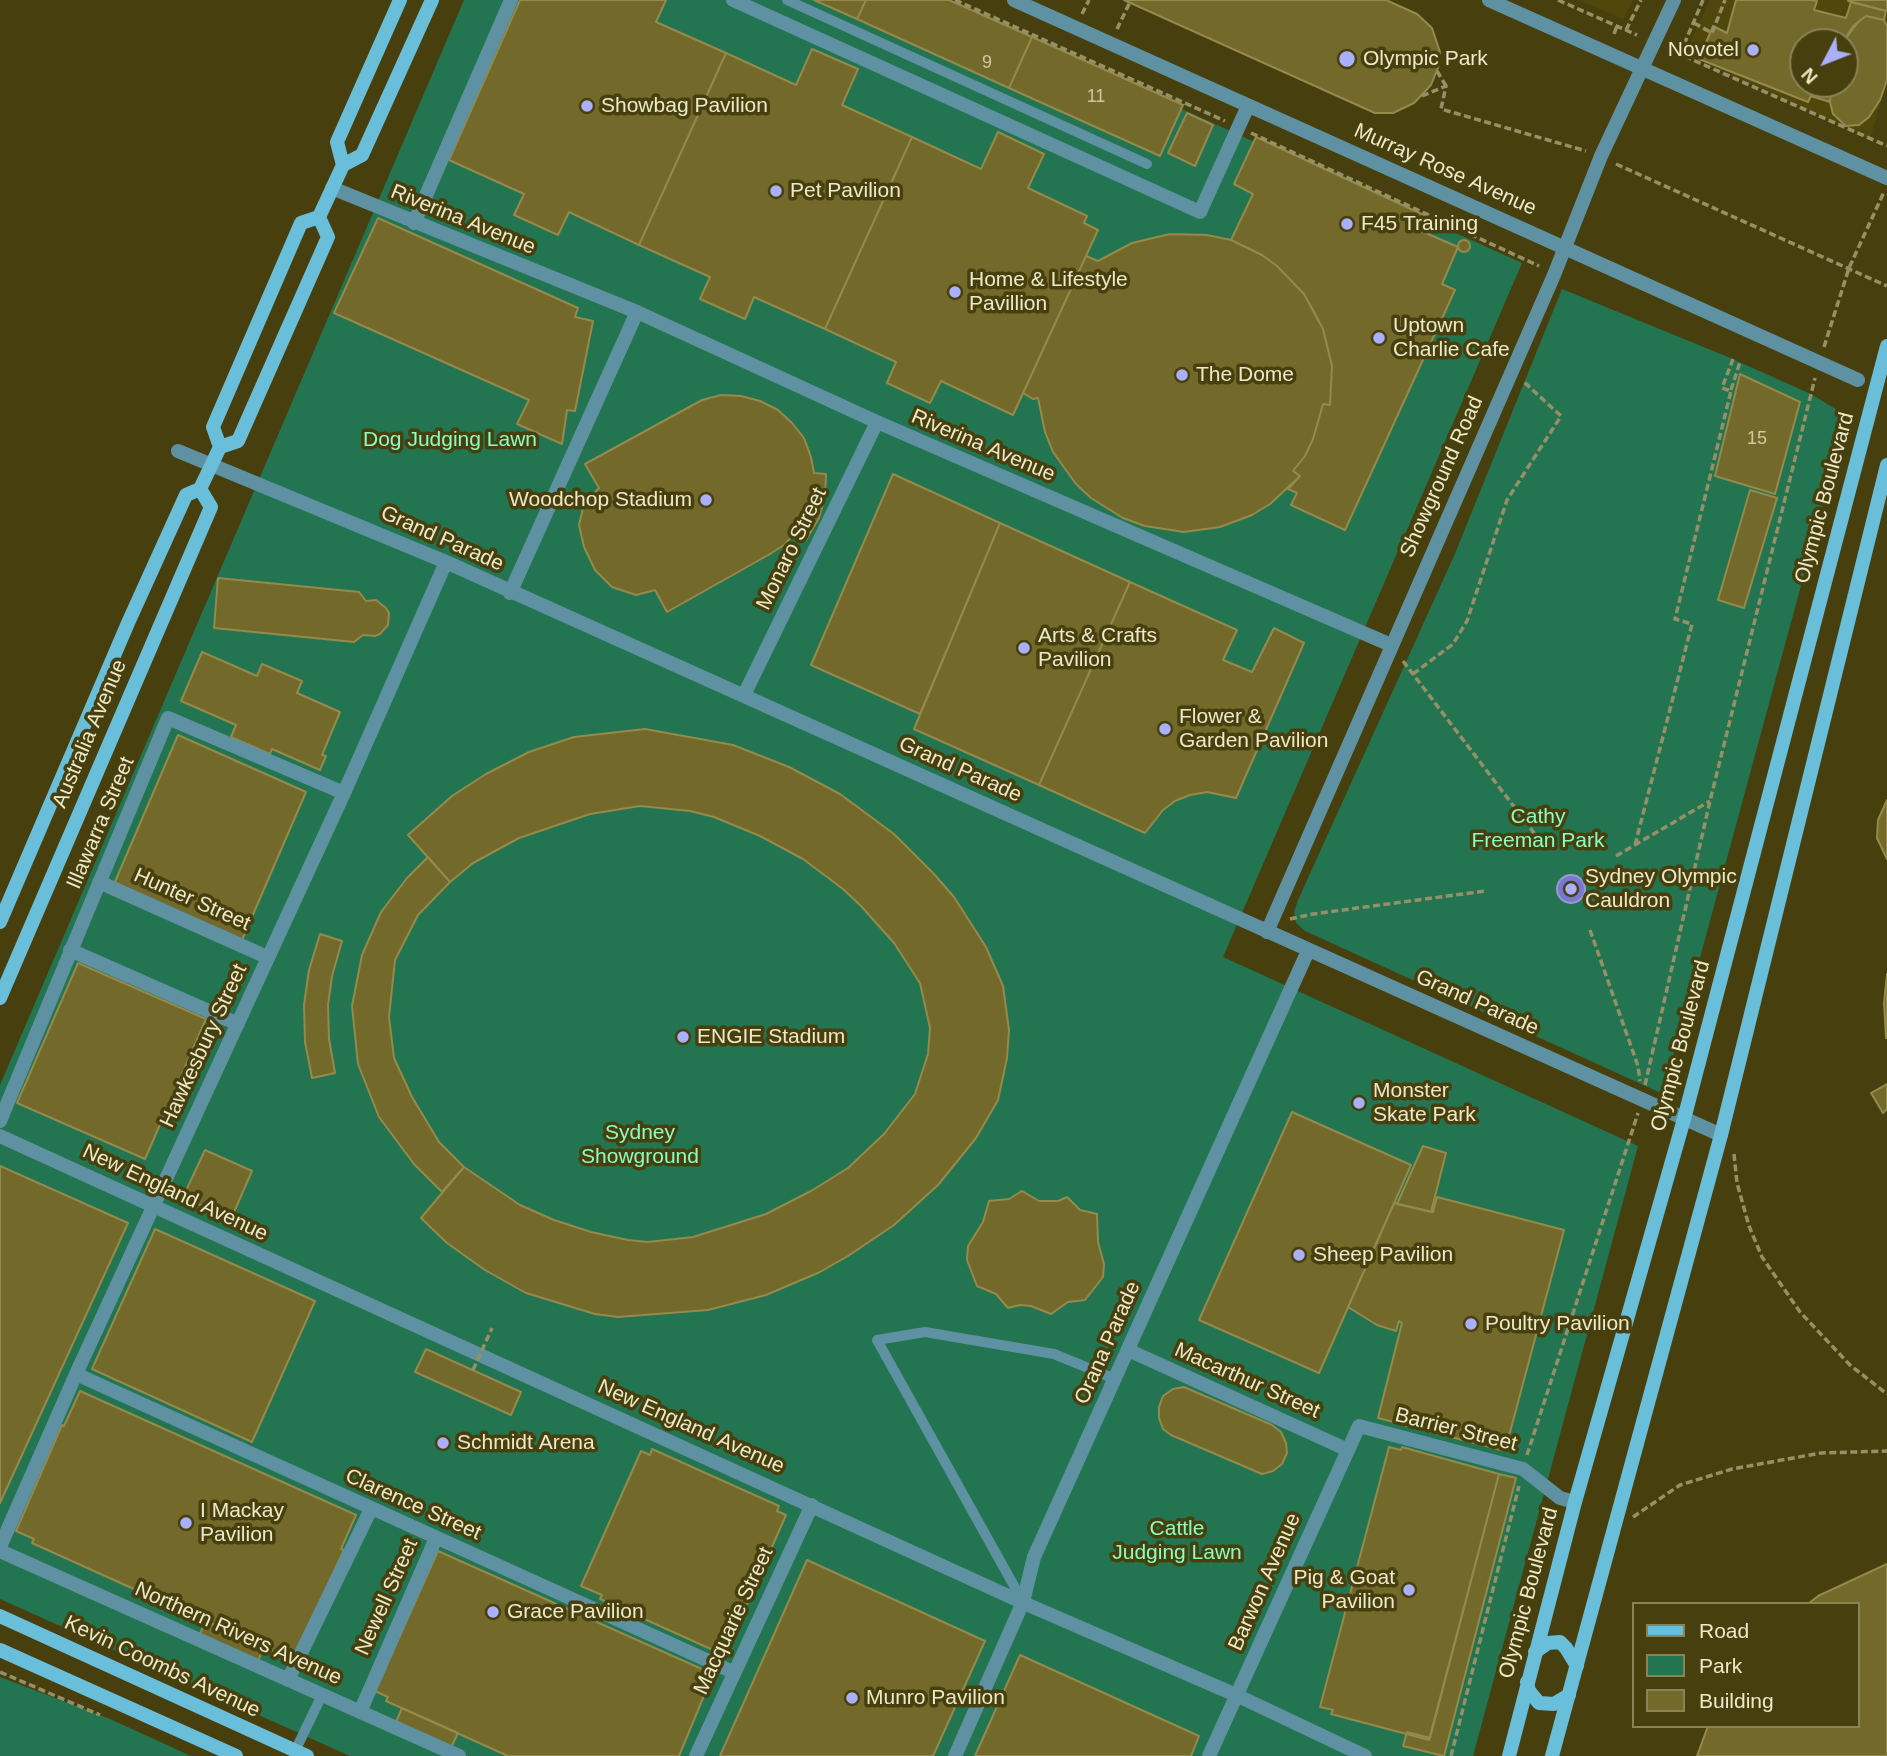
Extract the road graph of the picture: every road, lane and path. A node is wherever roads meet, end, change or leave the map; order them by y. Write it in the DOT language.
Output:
graph roads {
  1 [pos="400,0"];
  2 [pos="432,0"];
  3 [pos="510,0"];
  4 [pos="733,0"];
  5 [pos="787,0"];
  6 [pos="955,0"];
  7 [pos="1014,0"];
  8 [pos="1489,0"];
  9 [pos="1558,0"];
  10 [pos="1641,0"];
  11 [pos="1674,0"];
  12 [pos="1703,0"];
  13 [pos="1725,0"];
  14 [pos="1130,2"];
  15 [pos="1693,23"];
  16 [pos="1617,26"];
  17 [pos="1626,30"];
  18 [pos="1614,34"];
  19 [pos="1637,35"];
  20 [pos="1111,43"];
  21 [pos="1642,69"];
  22 [pos="1437,71"];
  23 [pos="1446,86"];
  24 [pos="1422,96"];
  25 [pos="1248,106"];
  26 [pos="1238,127"];
  27 [pos="1887,146"];
  28 [pos="1597,155"];
  29 [pos="1147,163"];
  30 [pos="1616,164"];
  31 [pos="342,165"];
  32 [pos="1887,178"];
  33 [pos="332,188"];
  34 [pos="1883,197"];
  35 [pos="319,217"];
  36 [pos="414,223"];
  37 [pos="1513,243"];
  38 [pos="1565,247"];
  39 [pos="1509,251"];
  40 [pos="1849,268"];
  41 [pos="1553,275"];
  42 [pos="1887,286"];
  43 [pos="637,312"];
  44 [pos="1887,346"];
  45 [pos="1733,359"];
  46 [pos="1740,362"];
  47 [pos="1820,363"];
  48 [pos="1511,371"];
  49 [pos="1858,380"];
  50 [pos="1731,391"];
  51 [pos="877,422"];
  52 [pos="220,447"];
  53 [pos="178,451"];
  54 [pos="212,464"];
  55 [pos="1887,465"];
  56 [pos="200,489"];
  57 [pos="446,562"];
  58 [pos="510,593"];
  59 [pos="1391,645"];
  60 [pos="1413,674"];
  61 [pos="744,695"];
  62 [pos="344,793"];
  63 [pos="1710,801"];
  64 [pos="1541,842"];
  65 [pos="1635,845"];
  66 [pos="1616,856"];
  67 [pos="99,882"];
  68 [pos="1485,891"];
  69 [pos="0,922"];
  70 [pos="1590,930"];
  71 [pos="1267,932"];
  72 [pos="69,950"];
  73 [pos="1308,951"];
  74 [pos="267,957"];
  75 [pos="0,998"];
  76 [pos="238,1024"];
  77 [pos="1642,1100"];
  78 [pos="1684,1119"];
  79 [pos="0,1121"];
  80 [pos="1721,1135"];
  81 [pos="0,1136"];
  82 [pos="1734,1150"];
  83 [pos="152,1206"];
  84 [pos="492,1328"];
  85 [pos="1128,1350"];
  86 [pos="473,1370"];
  87 [pos="76,1374"];
  88 [pos="1115,1379"];
  89 [pos="1887,1394"];
  90 [pos="1359,1426"];
  91 [pos="1348,1450"];
  92 [pos="1887,1451"];
  93 [pos="1523,1469"];
  94 [pos="1575,1502"];
  95 [pos="812,1505"];
  96 [pos="370,1509"];
  97 [pos="1630,1519"];
  98 [pos="436,1538"];
  99 [pos="0,1549"];
  100 [pos="1023,1602"];
  101 [pos="0,1616"];
  102 [pos="0,1650"];
  103 [pos="1535,1653"];
  104 [pos="1577,1665"];
  105 [pos="0,1672"];
  106 [pos="733,1672"];
  107 [pos="288,1680"];
  108 [pos="1527,1682"];
  109 [pos="322,1695"];
  110 [pos="1236,1695"];
  111 [pos="1569,1695"];
  112 [pos="360,1712"];
  113 [pos="110,1719"];
  114 [pos="301,1754"];
  115 [pos="236,1756"];
  116 [pos="459,1756"];
  117 [pos="696,1756"];
  118 [pos="955,1756"];
  119 [pos="1209,1756"];
  120 [pos="1365,1756"];
  121 [pos="1451,1756"];
  122 [pos="1508,1756"];
  123 [pos="1552,1756"];
  1 -- 31 [label="street, Australia Avenue"];
  2 -- 31 [label="street, Australia Avenue"];
  3 -- 36 [label="street"];
  4 -- 26 [label="street"];
  5 -- 29 [label="lane"];
  6 -- 26 [label="path"];
  7 -- 20 [label="street, Murray Rose Avenue"];
  8 -- 21 [label="street"];
  9 -- 16 [label="path"];
  10 -- 17 [label="path"];
  11 -- 21 [label="street, Showground Road"];
  12 -- 15 [label="path"];
  13 -- 15 [label="path"];
  14 -- 20 [label="path"];
  15 -- 27 [label="path"];
  16 -- 17 [label="path"];
  16 -- 18 [label="path"];
  17 -- 19 [label="path"];
  20 -- 25 [label="street, Murray Rose Avenue"];
  21 -- 32 [label="street"];
  21 -- 38 [label="street, Showground Road"];
  22 -- 23 [label="path"];
  23 -- 24 [label="path"];
  23 -- 28 [label="path"];
  25 -- 26 [label="street"];
  25 -- 38 [label="street, Murray Rose Avenue"];
  26 -- 39 [label="path"];
  30 -- 40 [label="path"];
  31 -- 33 [label="street, Australia Avenue"];
  33 -- 35 [label="street, Australia Avenue"];
  33 -- 36 [label="street, Riverina Avenue"];
  34 -- 40 [label="path"];
  35 -- 52 [label="street, Australia Avenue"];
  35 -- 52 [label="street, Australia Avenue"];
  36 -- 43 [label="street, Riverina Avenue"];
  37 -- 39 [label="path"];
  38 -- 41 [label="street, Showground Road"];
  38 -- 47 [label="street, Murray Rose Avenue"];
  39 -- 41 [label="path"];
  40 -- 42 [label="path"];
  40 -- 47 [label="path"];
  41 -- 48 [label="street, Showground Road"];
  43 -- 51 [label="street, Riverina Avenue"];
  43 -- 58 [label="street"];
  44 -- 78 [label="street, Olympic Boulevard"];
  45 -- 50 [label="path"];
  46 -- 50 [label="path"];
  47 -- 49 [label="street, Murray Rose Avenue"];
  47 -- 63 [label="path"];
  48 -- 59 [label="street, Showground Road"];
  48 -- 60 [label="path"];
  50 -- 65 [label="path"];
  51 -- 59 [label="street, Riverina Avenue"];
  51 -- 61 [label="street, Monaro Street"];
  52 -- 54 [label="street, Australia Avenue"];
  53 -- 54 [label="street, Grand Parade"];
  54 -- 56 [label="street, Australia Avenue"];
  54 -- 57 [label="street, Grand Parade"];
  55 -- 80 [label="street"];
  56 -- 69 [label="street, Australia Avenue"];
  56 -- 75 [label="street, Australia Avenue"];
  57 -- 58 [label="street, Grand Parade"];
  57 -- 62 [label="street, Hawkesbury Street"];
  58 -- 61 [label="street, Grand Parade"];
  59 -- 60 [label="path"];
  59 -- 71 [label="street, Showground Road"];
  60 -- 64 [label="path"];
  61 -- 71 [label="street, Grand Parade"];
  62 -- 67 [label="street, Illawarra Street"];
  62 -- 74 [label="street, Hawkesbury Street"];
  63 -- 65 [label="path"];
  63 -- 77 [label="path"];
  65 -- 66 [label="path"];
  67 -- 72 [label="street, Illawarra Street"];
  67 -- 74 [label="street, Hunter Street"];
  68 -- 71 [label="path"];
  70 -- 77 [label="path"];
  71 -- 73 [label="street, Grand Parade"];
  72 -- 76 [label="street"];
  72 -- 79 [label="street, Illawarra Street"];
  73 -- 77 [label="street, Grand Parade"];
  73 -- 85 [label="street, Orana Parade"];
  74 -- 76 [label="street, Hawkesbury Street"];
  76 -- 83 [label="street, Hawkesbury Street"];
  77 -- 78 [label="street, Grand Parade"];
  77 -- 93 [label="path"];
  78 -- 80 [label="street, Grand Parade"];
  78 -- 94 [label="street, Olympic Boulevard"];
  80 -- 104 [label="street"];
  81 -- 83 [label="street, New England Avenue"];
  82 -- 89 [label="path"];
  83 -- 87 [label="street, Hawkesbury Street"];
  83 -- 95 [label="street, New England Avenue"];
  84 -- 86 [label="path, bridge"];
  85 -- 88 [label="street, Orana Parade"];
  85 -- 91 [label="street, Macarthur Street"];
  87 -- 96 [label="street, Clarence Street"];
  87 -- 99 [label="street, Hawkesbury Street"];
  88 -- 100 [label="street, Orana Parade"];
  88 -- 100 [label="lane"];
  90 -- 91 [label="street, Barwon Avenue"];
  90 -- 93 [label="street, Barrier Street"];
  91 -- 110 [label="street, Barwon Avenue"];
  92 -- 97 [label="path"];
  93 -- 94 [label="street, Barrier Street"];
  93 -- 121 [label="path"];
  94 -- 103 [label="street, Olympic Boulevard"];
  95 -- 100 [label="street, New England Avenue"];
  95 -- 106 [label="street, Macquarie Street"];
  96 -- 98 [label="street, Clarence Street"];
  96 -- 107 [label="street"];
  98 -- 106 [label="street, Clarence Street"];
  98 -- 112 [label="street, Newell Street"];
  99 -- 107 [label="street, Northern Rivers Avenue"];
  100 -- 110 [label="street, New England Avenue"];
  100 -- 118 [label="street, Orana Parade"];
  101 -- 114 [label="street, Kevin Coombs Avenue"];
  102 -- 115 [label="street"];
  103 -- 104 [label="street"];
  103 -- 108 [label="street, Olympic Boulevard"];
  104 -- 111 [label="street"];
  105 -- 113 [label="path"];
  106 -- 117 [label="street, Macquarie Street"];
  107 -- 109 [label="street, Northern Rivers Avenue"];
  108 -- 111 [label="street"];
  108 -- 122 [label="street, Olympic Boulevard"];
  109 -- 112 [label="street, Northern Rivers Avenue"];
  109 -- 114 [label="lane"];
  110 -- 119 [label="street, Barwon Avenue"];
  110 -- 120 [label="street, New England Avenue"];
  111 -- 123 [label="street"];
  112 -- 116 [label="street, Northern Rivers Avenue"];
}
